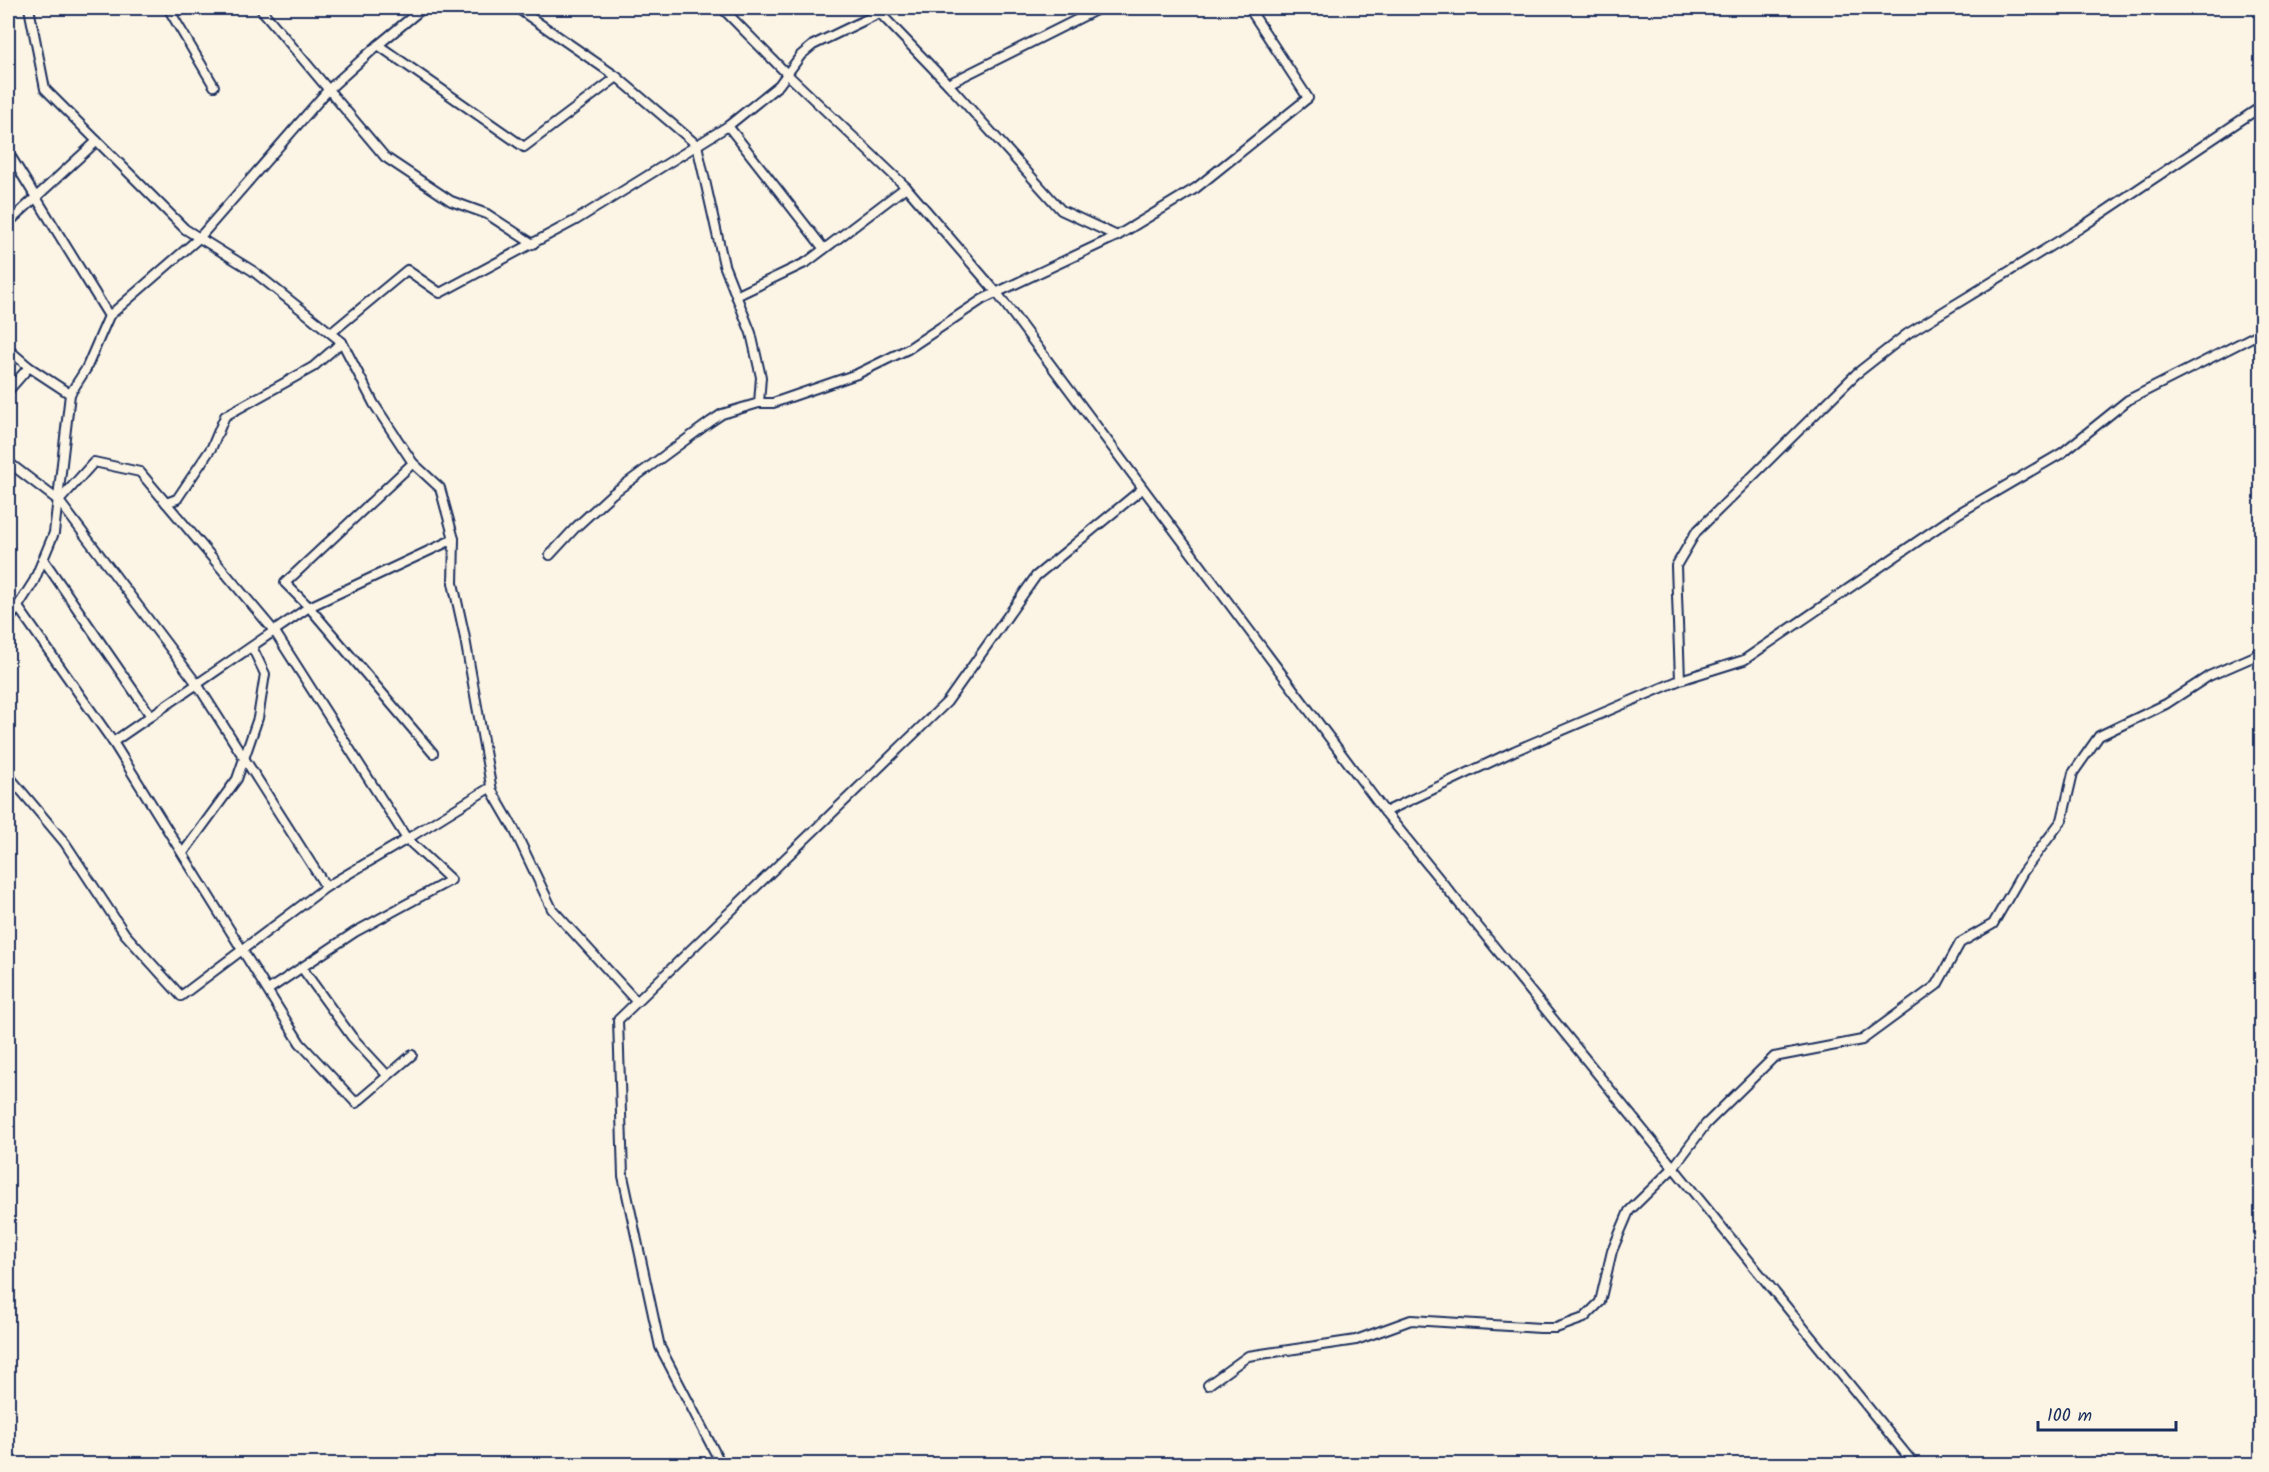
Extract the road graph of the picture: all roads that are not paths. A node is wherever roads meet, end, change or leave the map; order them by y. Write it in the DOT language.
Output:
graph roads {
  1 [pos="29,8"];
  2 [pos="168,8"];
  3 [pos="260,8"];
  4 [pos="423,8"];
  5 [pos="517,8"];
  6 [pos="722,8"];
  7 [pos="890,8"];
  8 [pos="1100,8"];
  9 [pos="1249,8"];
  10 [pos="878,10"];
  11 [pos="378,45"];
  12 [pos="788,75"];
  13 [pos="617,78"];
  14 [pos="948,84"];
  15 [pos="214,86"];
  16 [pos="329,89"];
  17 [pos="2262,106"];
  18 [pos="728,126"];
  19 [pos="97,141"];
  20 [pos="697,145"];
  21 [pos="8,152"];
  22 [pos="906,187"];
  23 [pos="36,196"];
  24 [pos="8,222"];
  25 [pos="1117,236"];
  26 [pos="199,238"];
  27 [pos="533,244"];
  28 [pos="824,249"];
  29 [pos="997,293"];
  30 [pos="736,296"];
  31 [pos="109,316"];
  32 [pos="2262,332"];
  33 [pos="331,333"];
  34 [pos="342,342"];
  35 [pos="8,350"];
  36 [pos="29,367"];
  37 [pos="8,391"];
  38 [pos="70,394"];
  39 [pos="759,403"];
  40 [pos="8,462"];
  41 [pos="413,463"];
  42 [pos="1142,489"];
  43 [pos="59,501"];
  44 [pos="166,502"];
  45 [pos="454,539"];
  46 [pos="550,555"];
  47 [pos="43,559"];
  48 [pos="18,607"];
  49 [pos="309,607"];
  50 [pos="8,622"];
  51 [pos="275,632"];
  52 [pos="252,647"];
  53 [pos="2262,647"];
  54 [pos="1680,680"];
  55 [pos="197,684"];
  56 [pos="151,716"];
  57 [pos="113,742"];
  58 [pos="433,753"];
  59 [pos="243,757"];
  60 [pos="8,775"];
  61 [pos="491,787"];
  62 [pos="1385,812"];
  63 [pos="407,839"];
  64 [pos="183,853"];
  65 [pos="326,887"];
  66 [pos="241,950"];
  67 [pos="302,968"];
  68 [pos="268,990"];
  69 [pos="636,1001"];
  70 [pos="412,1055"];
  71 [pos="387,1076"];
  72 [pos="1673,1168"];
  73 [pos="1208,1385"];
  74 [pos="721,1464"];
  75 [pos="1914,1464"];
  1 -- 19 [label="street"];
  2 -- 15 [label="street"];
  3 -- 16 [label="street"];
  4 -- 11 [label="street"];
  5 -- 13 [label="street"];
  6 -- 12 [label="street"];
  7 -- 10 [label="street"];
  8 -- 14 [label="street"];
  9 -- 25 [label="street"];
  10 -- 12 [label="street"];
  10 -- 14 [label="street"];
  11 -- 13 [label="street"];
  11 -- 16 [label="street"];
  12 -- 18 [label="street"];
  12 -- 22 [label="street"];
  13 -- 20 [label="street"];
  14 -- 25 [label="street"];
  16 -- 26 [label="street"];
  16 -- 27 [label="street"];
  17 -- 54 [label="street"];
  18 -- 20 [label="street"];
  18 -- 28 [label="street"];
  19 -- 23 [label="street"];
  19 -- 26 [label="street"];
  20 -- 27 [label="street"];
  20 -- 30 [label="street"];
  21 -- 23 [label="street"];
  22 -- 28 [label="street"];
  22 -- 29 [label="street"];
  23 -- 24 [label="street"];
  23 -- 31 [label="street"];
  25 -- 29 [label="street"];
  26 -- 31 [label="street"];
  26 -- 33 [label="street"];
  27 -- 33 [label="street"];
  28 -- 30 [label="street"];
  29 -- 39 [label="street"];
  29 -- 42 [label="street"];
  30 -- 39 [label="street"];
  31 -- 38 [label="street"];
  32 -- 54 [label="street"];
  33 -- 34 [label="street"];
  34 -- 41 [label="street"];
  34 -- 44 [label="street"];
  35 -- 36 [label="street"];
  36 -- 37 [label="street"];
  36 -- 38 [label="street"];
  38 -- 43 [label="street"];
  39 -- 46 [label="street"];
  40 -- 43 [label="street"];
  41 -- 45 [label="street"];
  41 -- 49 [label="street"];
  42 -- 62 [label="street"];
  42 -- 69 [label="street"];
  43 -- 44 [label="street"];
  43 -- 47 [label="street"];
  43 -- 55 [label="street"];
  44 -- 51 [label="street"];
  45 -- 49 [label="street"];
  45 -- 61 [label="street"];
  47 -- 48 [label="street"];
  47 -- 56 [label="street"];
  48 -- 50 [label="street"];
  48 -- 57 [label="street"];
  49 -- 51 [label="street"];
  49 -- 58 [label="street"];
  51 -- 52 [label="street"];
  51 -- 63 [label="street"];
  52 -- 55 [label="street"];
  52 -- 59 [label="street"];
  53 -- 72 [label="street"];
  54 -- 62 [label="street"];
  55 -- 56 [label="street"];
  55 -- 59 [label="street"];
  56 -- 57 [label="street"];
  57 -- 64 [label="street"];
  59 -- 64 [label="street"];
  59 -- 65 [label="street"];
  60 -- 66 [label="street"];
  61 -- 63 [label="street"];
  61 -- 69 [label="street"];
  62 -- 72 [label="street"];
  63 -- 65 [label="street"];
  63 -- 67 [label="street"];
  64 -- 66 [label="street"];
  65 -- 66 [label="street"];
  66 -- 68 [label="street"];
  67 -- 68 [label="street"];
  67 -- 71 [label="street"];
  68 -- 71 [label="street"];
  69 -- 74 [label="street"];
  70 -- 71 [label="street"];
  72 -- 73 [label="street"];
  72 -- 75 [label="street"];
}
